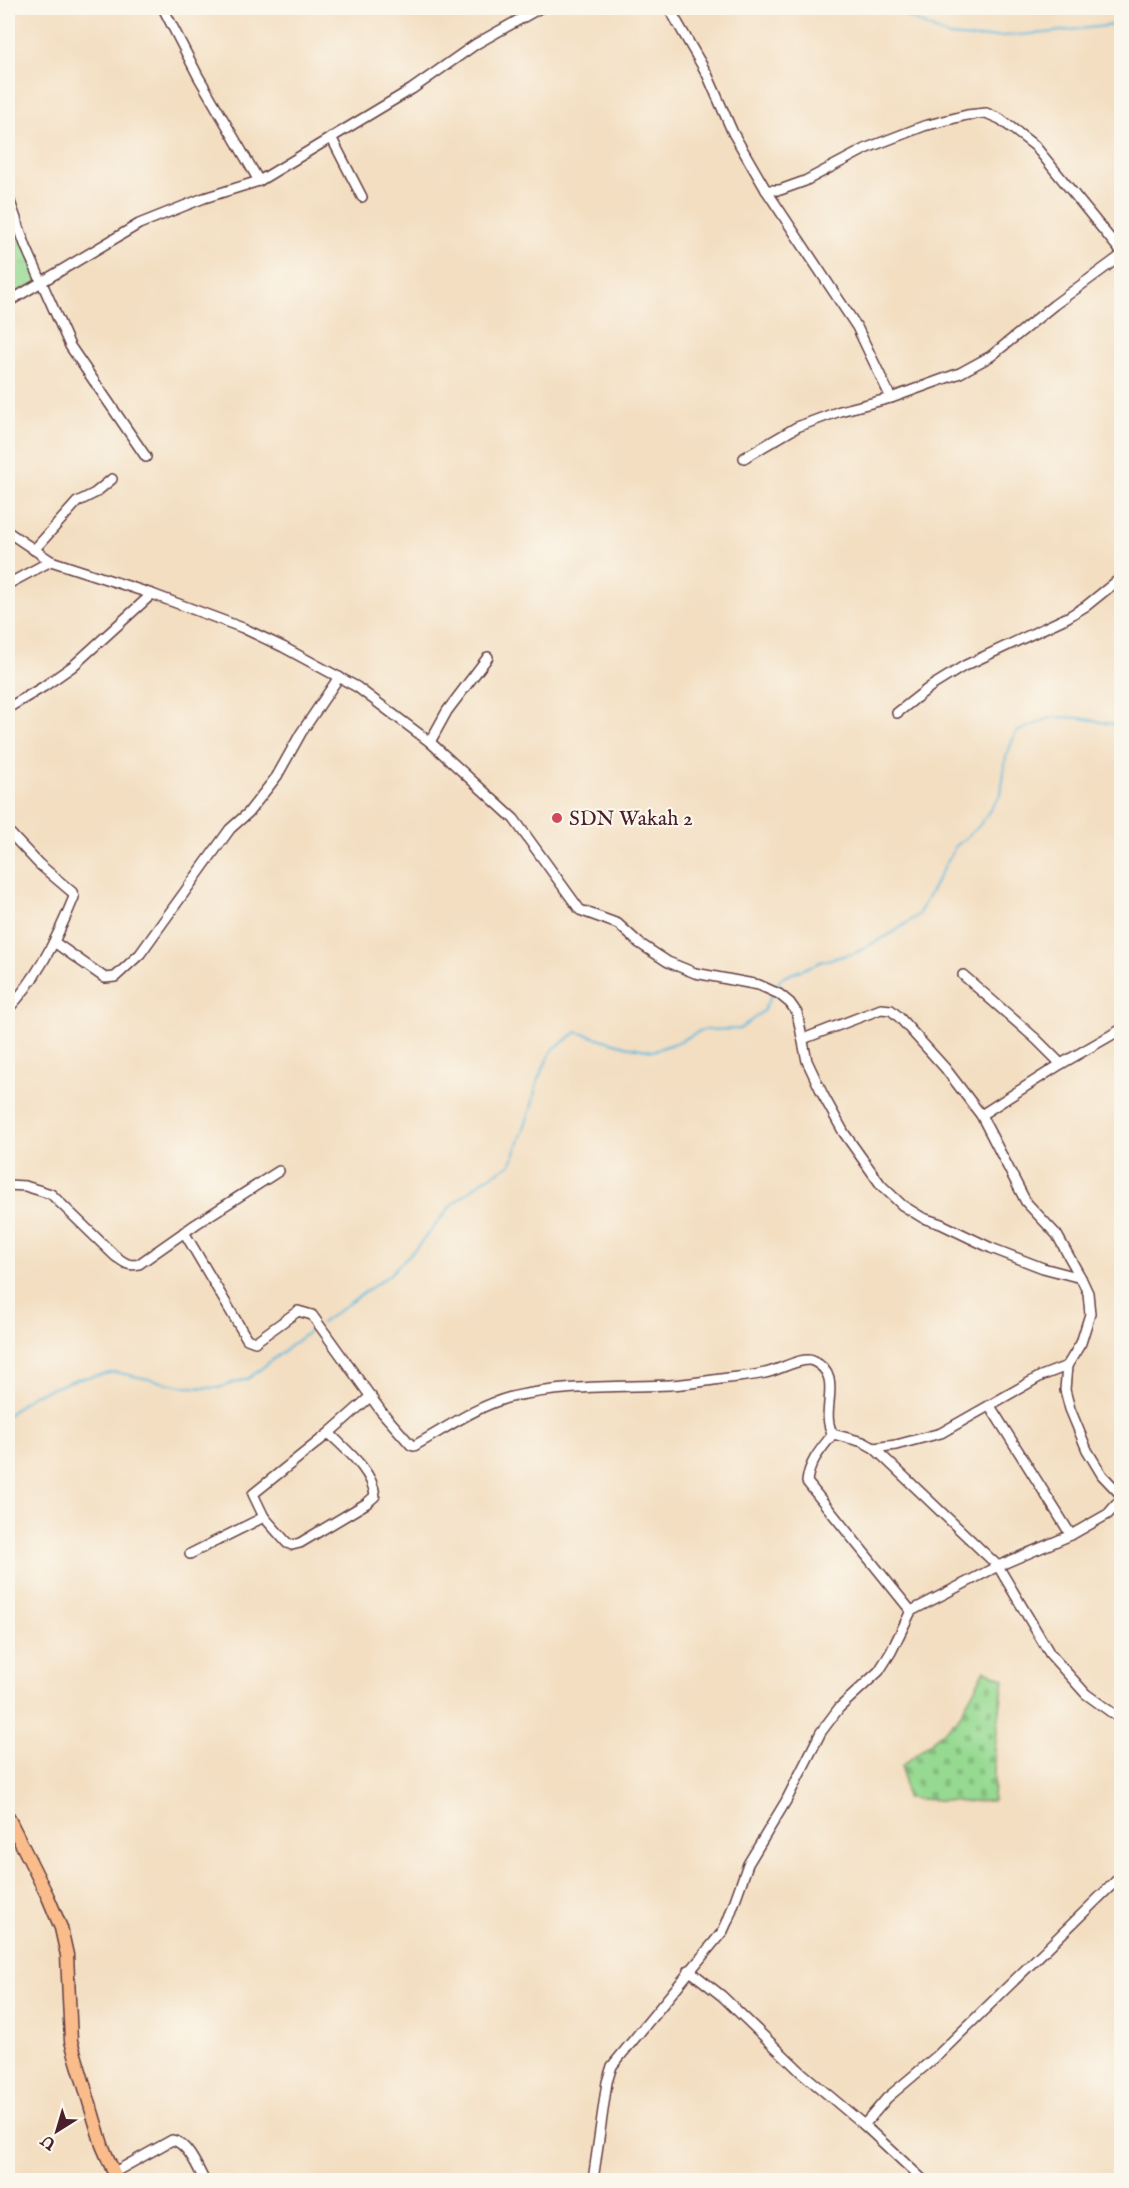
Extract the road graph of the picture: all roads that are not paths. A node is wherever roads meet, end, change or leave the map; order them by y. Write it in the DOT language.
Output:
graph roads {
  1 [pos="164,8"];
  2 [pos="540,8"];
  3 [pos="669,8"];
  4 [pos="332,137"];
  5 [pos="258,181"];
  6 [pos="8,183"];
  7 [pos="766,190"];
  8 [pos="362,197"];
  9 [pos="1122,254"];
  10 [pos="40,282"];
  11 [pos="8,302"];
  12 [pos="891,398"];
  13 [pos="146,457"];
  14 [pos="744,458"];
  15 [pos="112,479"];
  16 [pos="8,532"];
  17 [pos="34,550"];
  18 [pos="51,561"];
  19 [pos="1122,577"];
  20 [pos="8,584"];
  21 [pos="152,594"];
  22 [pos="488,657"];
  23 [pos="339,677"];
  24 [pos="8,708"];
  25 [pos="897,713"];
  26 [pos="430,742"];
  27 [pos="8,831"];
  28 [pos="54,942"];
  29 [pos="963,975"];
  30 [pos="8,1009"];
  31 [pos="1122,1029"];
  32 [pos="803,1038"];
  33 [pos="1060,1064"];
  34 [pos="981,1115"];
  35 [pos="279,1170"];
  36 [pos="8,1185"];
  37 [pos="184,1232"];
  38 [pos="1081,1278"];
  39 [pos="1067,1366"];
  40 [pos="371,1396"];
  41 [pos="990,1406"];
  42 [pos="329,1433"];
  43 [pos="833,1434"];
  44 [pos="874,1448"];
  45 [pos="1122,1497"];
  46 [pos="264,1517"];
  47 [pos="1071,1535"];
  48 [pos="190,1554"];
  49 [pos="998,1566"];
  50 [pos="911,1611"];
  51 [pos="1122,1720"];
  52 [pos="8,1816"];
  53 [pos="1122,1875"];
  54 [pos="689,1970"];
  55 [pos="864,2125"];
  56 [pos="115,2177"];
  57 [pos="204,2181"];
  58 [pos="593,2181"];
  59 [pos="923,2181"];
  1 -- 5 [label="street"];
  2 -- 4 [label="street"];
  3 -- 7 [label="street"];
  4 -- 5 [label="street"];
  4 -- 8 [label="street"];
  5 -- 10 [label="street"];
  6 -- 10 [label="street"];
  7 -- 9 [label="street"];
  7 -- 12 [label="street"];
  9 -- 12 [label="street"];
  10 -- 11 [label="street"];
  10 -- 13 [label="street"];
  12 -- 14 [label="street"];
  15 -- 17 [label="street"];
  16 -- 17 [label="street"];
  17 -- 18 [label="street"];
  18 -- 20 [label="street"];
  18 -- 21 [label="street"];
  19 -- 25 [label="street"];
  21 -- 23 [label="street"];
  21 -- 24 [label="street"];
  22 -- 26 [label="street"];
  23 -- 26 [label="street"];
  23 -- 28 [label="street"];
  26 -- 32 [label="street"];
  27 -- 28 [label="street"];
  28 -- 30 [label="street"];
  29 -- 33 [label="street"];
  31 -- 33 [label="street"];
  32 -- 34 [label="street"];
  32 -- 38 [label="street"];
  33 -- 34 [label="street"];
  34 -- 38 [label="street"];
  35 -- 37 [label="street"];
  36 -- 37 [label="street"];
  37 -- 40 [label="street"];
  38 -- 39 [label="street"];
  39 -- 41 [label="street"];
  39 -- 45 [label="street"];
  40 -- 42 [label="street"];
  40 -- 43 [label="street"];
  41 -- 44 [label="street"];
  41 -- 47 [label="street"];
  42 -- 46 [label="street"];
  42 -- 46 [label="street"];
  43 -- 44 [label="street"];
  43 -- 50 [label="street"];
  44 -- 49 [label="street"];
  45 -- 47 [label="street"];
  46 -- 48 [label="street"];
  47 -- 49 [label="street"];
  49 -- 50 [label="street"];
  49 -- 51 [label="street"];
  50 -- 54 [label="street"];
  52 -- 56 [label="main road"];
  53 -- 55 [label="street"];
  54 -- 55 [label="street"];
  54 -- 58 [label="street"];
  55 -- 59 [label="street"];
  56 -- 57 [label="street"];
}
